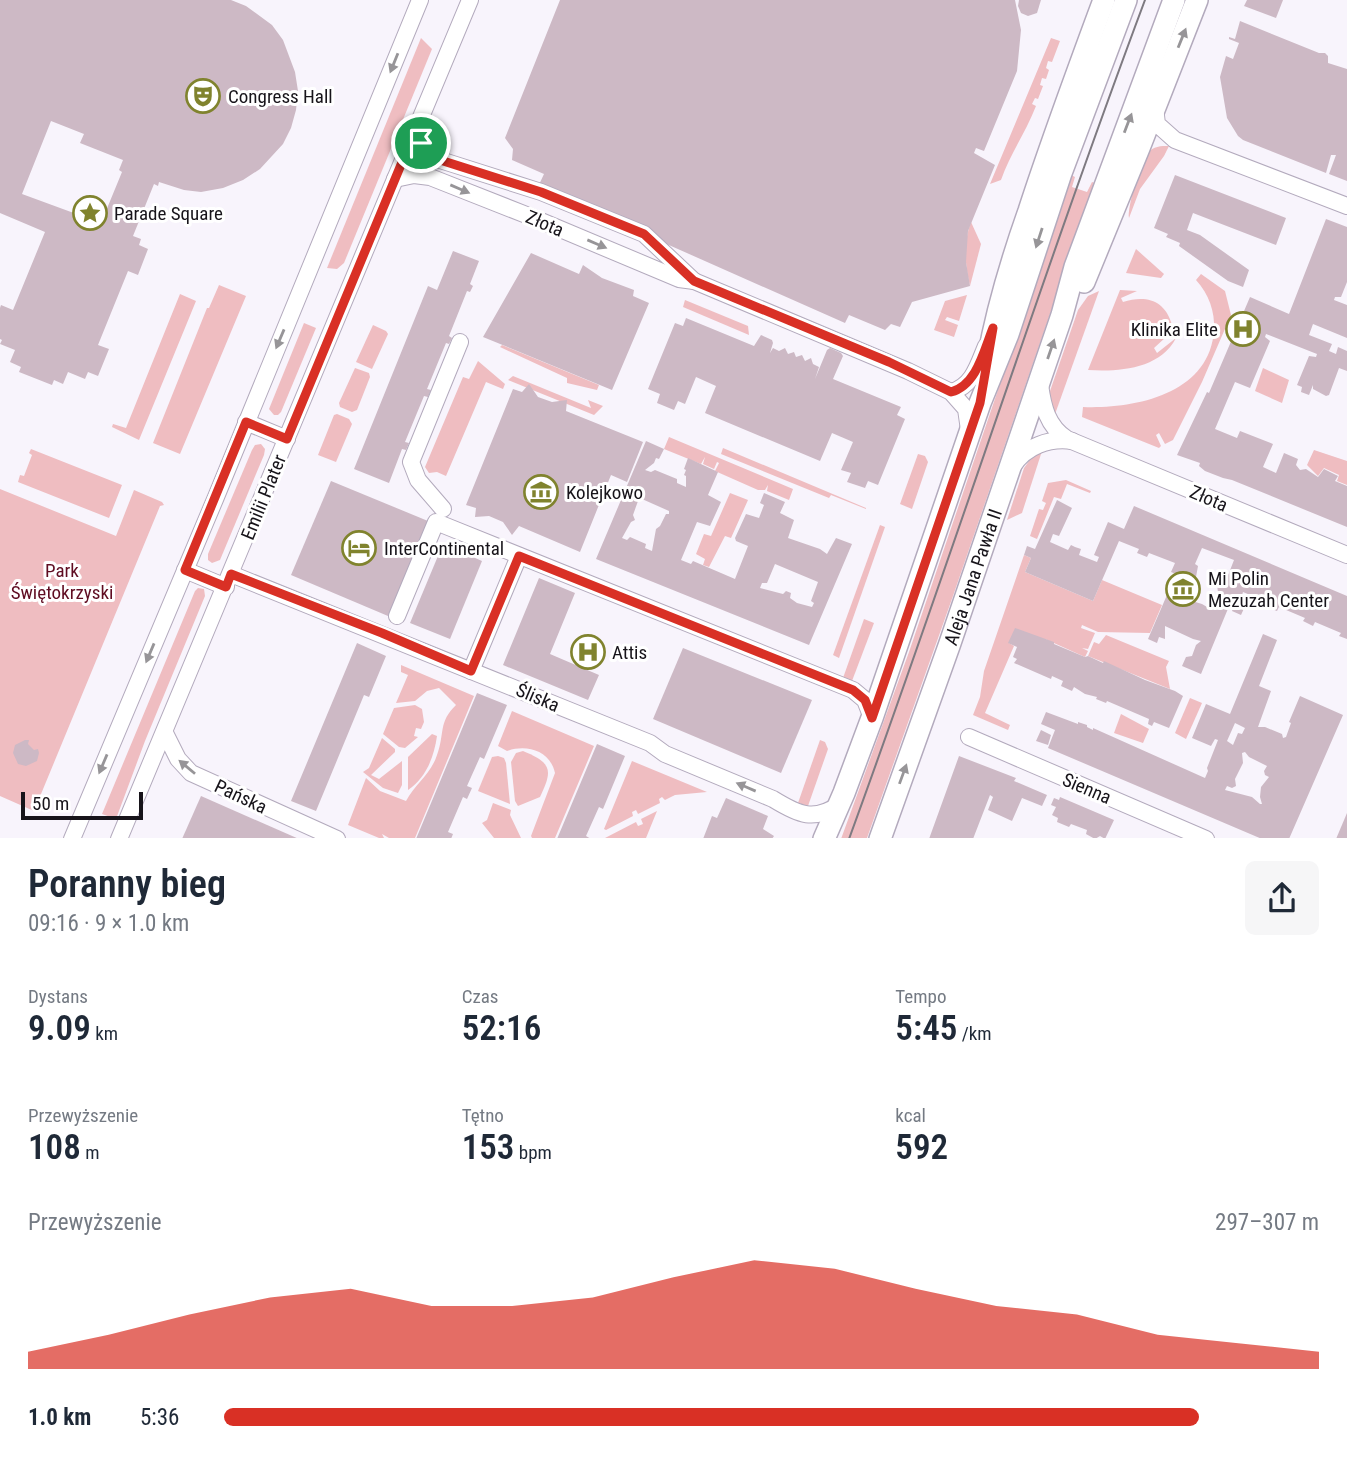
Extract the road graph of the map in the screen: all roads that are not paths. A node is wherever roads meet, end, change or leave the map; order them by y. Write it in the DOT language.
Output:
graph roads {
  1 [pos="420,0"];
  2 [pos="470,0"];
  3 [pos="1104,0"];
  4 [pos="1126,0"];
  5 [pos="1174,0"];
  6 [pos="1197,0"];
  7 [pos="1155,107"];
  8 [pos="415,131"];
  9 [pos="1175,140"];
  10 [pos="1139,148"];
  11 [pos="395,179"];
  12 [pos="1347,206"];
  13 [pos="694,281"];
  14 [pos="1062,315"];
  15 [pos="993,328"];
  16 [pos="460,342"];
  17 [pos="1039,382"];
  18 [pos="951,392"];
  19 [pos="980,403"];
  20 [pos="246,422"];
  21 [pos="968,438"];
  22 [pos="287,439"];
  23 [pos="1072,441"];
  24 [pos="1009,472"];
  25 [pos="439,515"];
  26 [pos="1347,555"];
  27 [pos="519,556"];
  28 [pos="185,570"];
  29 [pos="229,581"];
  30 [pos="397,616"];
  31 [pos="471,671"];
  32 [pos="872,718"];
  33 [pos="164,733"];
  34 [pos="969,737"];
  35 [pos="840,804"];
  36 [pos="72,838"];
  37 [pos="119,838"];
  38 [pos="337,838"];
  39 [pos="824,838"];
  40 [pos="880,838"];
  41 [pos="1206,838"];
  1 -- 20 [label="street, one-way"];
  2 -- 8 [label="street, Emilii Plater"];
  3 -- 15 [label="main road"];
  4 -- 19 [label="main road, one-way"];
  14 -- 5 [label="main road, Aleja Jana Pawła II, one-way"];
  7 -- 6 [label="main road, Aleja Jana Pawła II, one-way"];
  7 -- 9 [label="street"];
  7 -- 10 [label="main road, Aleja Jana Pawła II"];
  8 -- 11 [label="street, Emilii Plater"];
  8 -- 13 [label="street, Złota"];
  9 -- 10 [label="street"];
  9 -- 12 [label="street"];
  10 -- 14 [label="main road, Aleja Jana Pawła II"];
  11 -- 13 [label="street, Złota, one-way"];
  11 -- 22 [label="street, Emilii Plater"];
  13 -- 18 [label="street, Złota"];
  17 -- 14 [label="main road, Aleja Jana Pawła II, one-way"];
  15 -- 18 [label="street"];
  15 -- 19 [label="main road"];
  16 -- 25 [label="street"];
  17 -- 23 [label="street, Złota"];
  17 -- 24 [label="main road, Aleja Jana Pawła II"];
  18 -- 21 [label="street"];
  19 -- 21 [label="main road"];
  20 -- 22 [label="street"];
  20 -- 28 [label="street"];
  21 -- 32 [label="main road"];
  22 -- 29 [label="street, Emilii Plater"];
  23 -- 24 [label="street"];
  23 -- 26 [label="street, Złota"];
  40 -- 24 [label="main road, Aleja Jana Pawła II, one-way"];
  25 -- 27 [label="street"];
  25 -- 30 [label="street"];
  27 -- 31 [label="street"];
  27 -- 32 [label="street"];
  28 -- 29 [label="street, Śliska"];
  28 -- 36 [label="street, one-way"];
  29 -- 31 [label="street, Śliska"];
  29 -- 33 [label="street, Emilii Plater"];
  35 -- 31 [label="street, Śliska, one-way"];
  32 -- 35 [label="main road"];
  33 -- 37 [label="street, Emilii Plater"];
  38 -- 33 [label="street, Pańska, one-way"];
  34 -- 41 [label="street, Sienna"];
  35 -- 39 [label="main road"];
}
